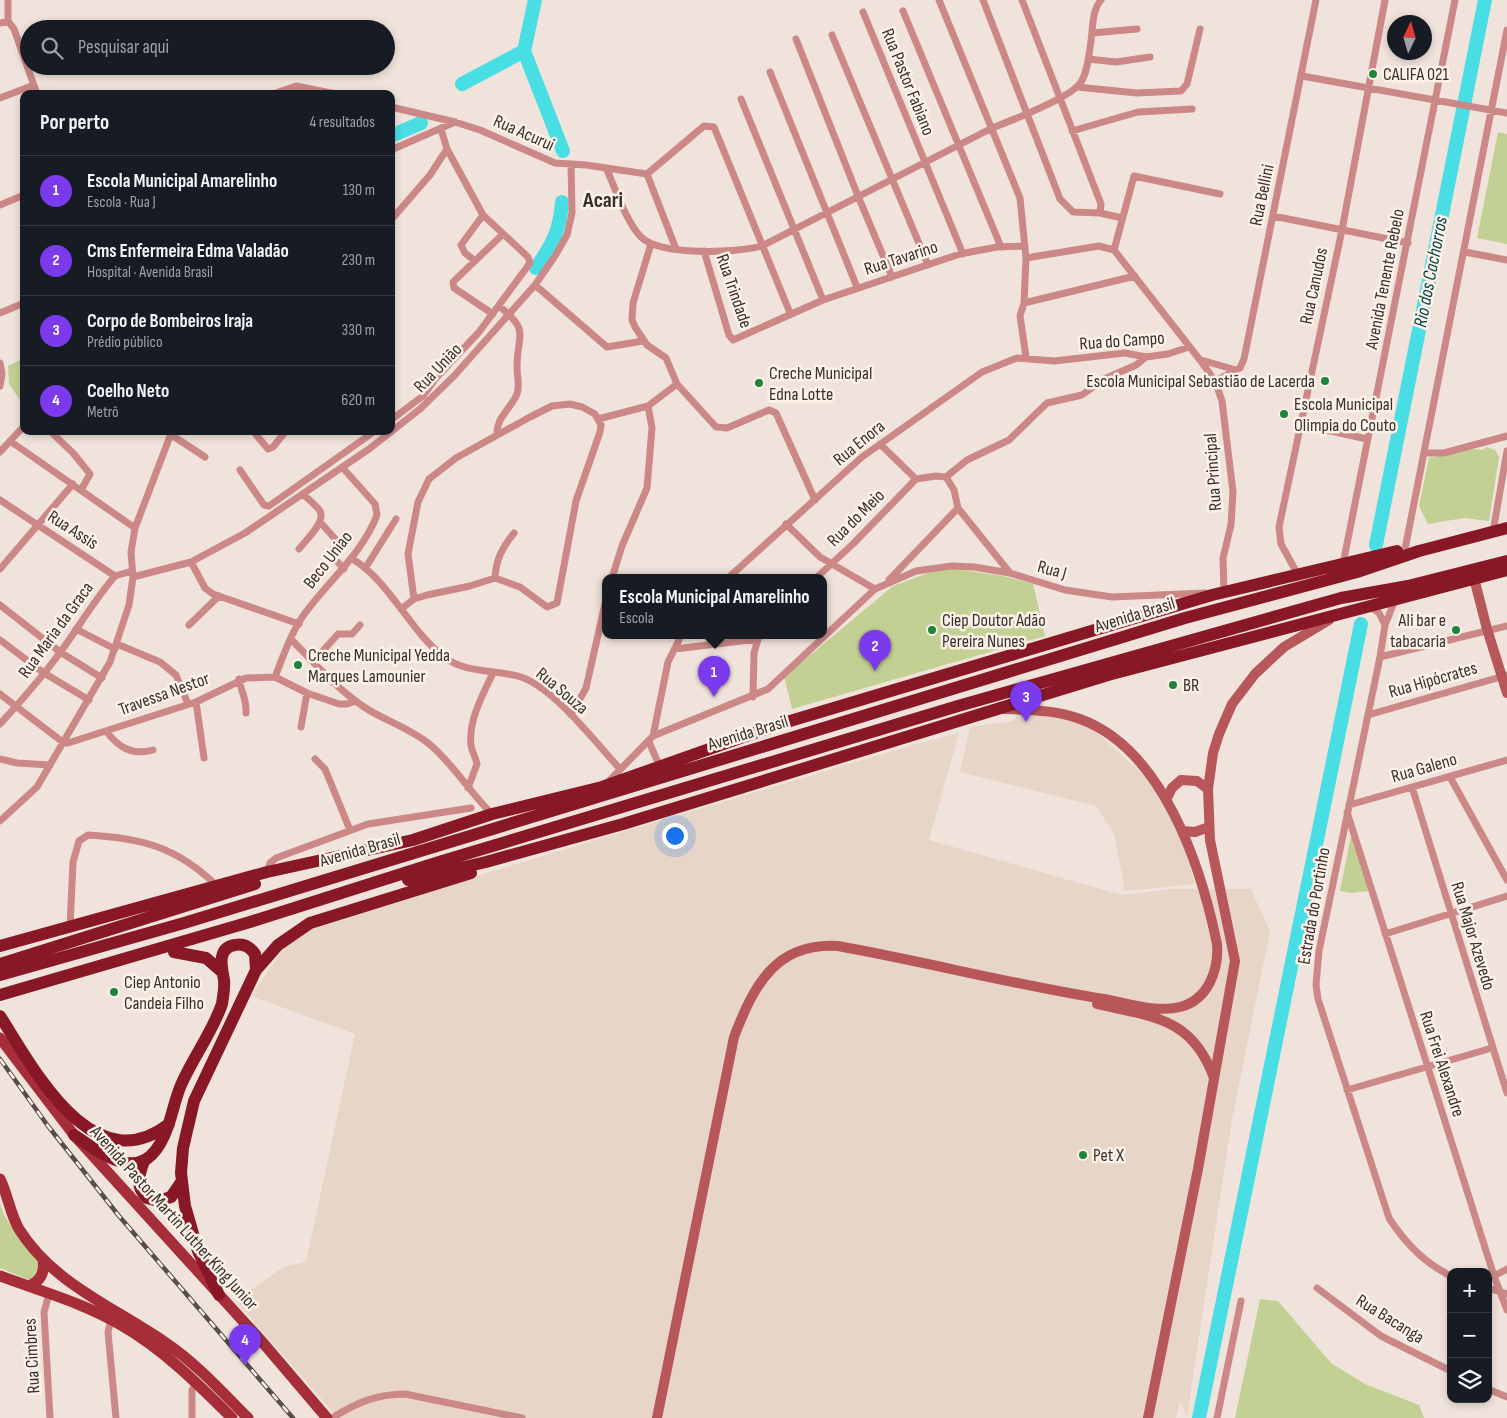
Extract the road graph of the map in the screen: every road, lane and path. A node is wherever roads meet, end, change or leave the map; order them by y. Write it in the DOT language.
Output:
graph roads {
  1 [pos="8,0"];
  2 [pos="939,0"];
  3 [pos="983,0"];
  4 [pos="1022,0"];
  5 [pos="1101,0"];
  6 [pos="1316,0"];
  7 [pos="1385,0"];
  8 [pos="1456,0"];
  9 [pos="904,11"];
  10 [pos="863,12"];
  11 [pos="0,23"];
  12 [pos="10,23"];
  13 [pos="1138,29"];
  14 [pos="1200,29"];
  15 [pos="1507,30"];
  16 [pos="1092,33"];
  17 [pos="832,35"];
  18 [pos="796,39"];
  19 [pos="20,49"];
  20 [pos="1150,57"];
  21 [pos="1088,59"];
  22 [pos="770,72"];
  23 [pos="30,75"];
  24 [pos="1302,76"];
  25 [pos="34,85"];
  26 [pos="1077,87"];
  27 [pos="1369,89"];
  28 [pos="36,90"];
  29 [pos="284,90"];
  30 [pos="316,90"];
  31 [pos="0,97"];
  32 [pos="1059,97"];
  33 [pos="741,99"];
  34 [pos="1435,99"];
  35 [pos="395,108"];
  36 [pos="1192,109"];
  37 [pos="1492,110"];
  38 [pos="1507,113"];
  39 [pos="1027,114"];
  40 [pos="455,122"];
  41 [pos="992,128"];
  42 [pos="441,130"];
  43 [pos="1072,130"];
  44 [pos="959,146"];
  45 [pos="395,148"];
  46 [pos="447,149"];
  47 [pos="925,163"];
  48 [pos="571,164"];
  49 [pos="606,168"];
  50 [pos="647,174"];
  51 [pos="892,179"];
  52 [pos="1220,194"];
  53 [pos="858,196"];
  54 [pos="20,197"];
  55 [pos="0,205"];
  56 [pos="827,212"];
  57 [pos="1100,213"];
  58 [pos="395,215"];
  59 [pos="483,215"];
  60 [pos="1273,216"];
  61 [pos="1122,218"];
  62 [pos="793,230"];
  63 [pos="1342,230"];
  64 [pos="502,235"];
  65 [pos="1408,243"];
  66 [pos="651,244"];
  67 [pos="762,246"];
  68 [pos="1025,246"];
  69 [pos="1001,247"];
  70 [pos="676,249"];
  71 [pos="1114,250"];
  72 [pos="704,251"];
  73 [pos="1465,252"];
  74 [pos="963,254"];
  75 [pos="1026,258"];
  76 [pos="474,260"];
  77 [pos="1507,260"];
  78 [pos="928,265"];
  79 [pos="1135,276"];
  80 [pos="892,277"];
  81 [pos="535,285"];
  82 [pos="857,287"];
  83 [pos="823,300"];
  84 [pos="1024,303"];
  85 [pos="20,305"];
  86 [pos="499,306"];
  87 [pos="0,313"];
  88 [pos="790,313"];
  89 [pos="492,314"];
  90 [pos="509,314"];
  91 [pos="643,341"];
  92 [pos="1189,347"];
  93 [pos="1026,357"];
  94 [pos="1146,357"];
  95 [pos="1200,360"];
  96 [pos="0,363"];
  97 [pos="1236,370"];
  98 [pos="1215,381"];
  99 [pos="678,384"];
  100 [pos="0,386"];
  101 [pos="648,406"];
  102 [pos="395,417"];
  103 [pos="598,418"];
  104 [pos="1299,424"];
  105 [pos="395,426"];
  106 [pos="20,430"];
  107 [pos="57,435"];
  108 [pos="170,435"];
  109 [pos="174,435"];
  110 [pos="256,435"];
  111 [pos="283,435"];
  112 [pos="369,435"];
  113 [pos="382,435"];
  114 [pos="497,435"];
  115 [pos="1507,436"];
  116 [pos="363,439"];
  117 [pos="1367,439"];
  118 [pos="10,441"];
  119 [pos="880,444"];
  120 [pos="369,449"];
  121 [pos="1507,451"];
  122 [pos="0,452"];
  123 [pos="1424,453"];
  124 [pos="205,457"];
  125 [pos="342,467"];
  126 [pos="240,470"];
  127 [pos="946,477"];
  128 [pos="916,479"];
  129 [pos="307,481"];
  130 [pos="73,484"];
  131 [pos="311,488"];
  132 [pos="81,490"];
  133 [pos="303,494"];
  134 [pos="0,500"];
  135 [pos="815,500"];
  136 [pos="958,508"];
  137 [pos="396,519"];
  138 [pos="320,522"];
  139 [pos="1507,522"];
  140 [pos="786,524"];
  141 [pos="38,526"];
  142 [pos="1494,526"];
  143 [pos="135,528"];
  144 [pos="1507,528"];
  145 [pos="514,533"];
  146 [pos="299,549"];
  147 [pos="1405,549"];
  148 [pos="351,558"];
  149 [pos="1507,561"];
  150 [pos="191,562"];
  151 [pos="830,564"];
  152 [pos="1343,564"];
  153 [pos="366,567"];
  154 [pos="0,569"];
  155 [pos="344,569"];
  156 [pos="1507,570"];
  157 [pos="1010,573"];
  158 [pos="132,574"];
  159 [pos="613,574"];
  160 [pos="732,574"];
  161 [pos="820,574"];
  162 [pos="1298,575"];
  163 [pos="115,576"];
  164 [pos="495,578"];
  165 [pos="1474,578"];
  166 [pos="887,582"];
  167 [pos="875,589"];
  168 [pos="1218,594"];
  169 [pos="218,596"];
  170 [pos="1396,598"];
  171 [pos="414,599"];
  172 [pos="0,605"];
  173 [pos="1369,605"];
  174 [pos="401,609"];
  175 [pos="1340,613"];
  176 [pos="602,617"];
  177 [pos="298,624"];
  178 [pos="189,625"];
  179 [pos="360,625"];
  180 [pos="1385,625"];
  181 [pos="1507,626"];
  182 [pos="76,629"];
  183 [pos="1487,630"];
  184 [pos="827,634"];
  185 [pos="291,639"];
  186 [pos="680,639"];
  187 [pos="744,639"];
  188 [pos="758,639"];
  189 [pos="822,639"];
  190 [pos="0,640"];
  191 [pos="116,646"];
  192 [pos="675,649"];
  193 [pos="60,652"];
  194 [pos="1380,657"];
  195 [pos="313,662"];
  196 [pos="44,673"];
  197 [pos="493,673"];
  198 [pos="1504,676"];
  199 [pos="275,677"];
  200 [pos="102,678"];
  201 [pos="239,679"];
  202 [pos="1029,686"];
  203 [pos="307,693"];
  204 [pos="1507,693"];
  205 [pos="0,694"];
  206 [pos="753,696"];
  207 [pos="89,700"];
  208 [pos="356,701"];
  209 [pos="196,702"];
  210 [pos="188,704"];
  211 [pos="16,706"];
  212 [pos="1002,709"];
  213 [pos="246,713"];
  214 [pos="571,715"];
  215 [pos="1368,715"];
  216 [pos="0,724"];
  217 [pos="301,727"];
  218 [pos="106,731"];
  219 [pos="651,739"];
  220 [pos="64,742"];
  221 [pos="152,750"];
  222 [pos="204,758"];
  223 [pos="0,759"];
  224 [pos="315,759"];
  225 [pos="839,759"];
  226 [pos="1507,760"];
  227 [pos="50,765"];
  228 [pos="660,767"];
  229 [pos="620,769"];
  230 [pos="1450,777"];
  231 [pos="602,787"];
  232 [pos="1412,787"];
  233 [pos="468,788"];
  234 [pos="1208,789"];
  235 [pos="475,798"];
  236 [pos="1166,800"];
  237 [pos="471,808"];
  238 [pos="1348,808"];
  239 [pos="492,814"];
  240 [pos="0,821"];
  241 [pos="468,822"];
  242 [pos="1209,828"];
  243 [pos="350,830"];
  244 [pos="592,832"];
  245 [pos="1182,832"];
  246 [pos="413,840"];
  247 [pos="1341,842"];
  248 [pos="1357,844"];
  249 [pos="543,846"];
  250 [pos="309,847"];
  251 [pos="439,862"];
  252 [pos="312,864"];
  253 [pos="267,872"];
  254 [pos="1507,880"];
  255 [pos="217,886"];
  256 [pos="292,889"];
  257 [pos="1507,896"];
  258 [pos="1450,914"];
  259 [pos="70,928"];
  260 [pos="1385,934"];
  261 [pos="0,946"];
  262 [pos="174,952"];
  263 [pos="0,964"];
  264 [pos="256,970"];
  265 [pos="221,971"];
  266 [pos="0,976"];
  267 [pos="1073,994"];
  268 [pos="0,995"];
  269 [pos="0,1004"];
  270 [pos="0,1016"];
  271 [pos="0,1038"];
  272 [pos="1492,1048"];
  273 [pos="1428,1068"];
  274 [pos="1214,1079"];
  275 [pos="1347,1090"];
  276 [pos="1507,1093"];
  277 [pos="194,1101"];
  278 [pos="169,1125"];
  279 [pos="74,1135"];
  280 [pos="144,1161"];
  281 [pos="0,1180"];
  282 [pos="182,1181"];
  283 [pos="44,1259"];
  284 [pos="1507,1269"];
  285 [pos="1447,1274"];
  286 [pos="0,1276"];
  287 [pos="1494,1276"];
  288 [pos="29,1286"];
  289 [pos="1317,1288"];
  290 [pos="1492,1289"];
  291 [pos="1504,1293"];
  292 [pos="49,1294"];
  293 [pos="219,1295"];
  294 [pos="1240,1301"];
  295 [pos="1507,1310"];
  296 [pos="112,1320"];
  297 [pos="1447,1370"];
  298 [pos="196,1382"];
  299 [pos="1492,1391"];
  300 [pos="1507,1398"];
  301 [pos="50,1418"];
  302 [pos="116,1418"];
  303 [pos="192,1418"];
  304 [pos="232,1418"];
  305 [pos="248,1418"];
  306 [pos="327,1418"];
  307 [pos="332,1418"];
  308 [pos="522,1418"];
  309 [pos="657,1418"];
  310 [pos="1148,1418"];
  311 [pos="1217,1418"];
  1 -- 12 [label="street"];
  2 -- 41 [label="street"];
  3 -- 39 [label="street"];
  4 -- 32 [label="street"];
  5 -- 16 [label="street"];
  6 -- 24 [label="street, Rua Bellini"];
  7 -- 27 [label="street, Rua Canudos"];
  8 -- 34 [label="street, Avenida Tenente Rebelo"];
  9 -- 44 [label="street"];
  10 -- 47 [label="street, Rua Pastor Fabiano"];
  11 -- 12 [label="street"];
  12 -- 19 [label="street"];
  13 -- 16 [label="street"];
  14 -- 26 [label="street"];
  15 -- 37 [label="street"];
  16 -- 21 [label="street"];
  17 -- 51 [label="street"];
  18 -- 53 [label="street"];
  20 -- 21 [label="street"];
  21 -- 26 [label="street"];
  22 -- 56 [label="street"];
  23 -- 25 [label="street"];
  24 -- 27 [label="street"];
  24 -- 60 [label="street, Rua Bellini"];
  25 -- 28 [label="street"];
  25 -- 31 [label="street"];
  26 -- 32 [label="street"];
  27 -- 34 [label="street"];
  27 -- 63 [label="street, Rua Canudos"];
  29 -- 30 [label="street"];
  32 -- 39 [label="street"];
  32 -- 43 [label="street"];
  33 -- 62 [label="street"];
  34 -- 37 [label="street"];
  34 -- 65 [label="street, Avenida Tenente Rebelo"];
  35 -- 40 [label="street, Rua Acurui"];
  36 -- 43 [label="street"];
  37 -- 38 [label="street"];
  37 -- 73 [label="street"];
  39 -- 41 [label="street"];
  39 -- 57 [label="street"];
  40 -- 42 [label="street"];
  40 -- 48 [label="street, Rua Acurui"];
  41 -- 44 [label="street"];
  41 -- 68 [label="street"];
  42 -- 45 [label="street"];
  42 -- 46 [label="street"];
  43 -- 57 [label="street"];
  44 -- 47 [label="street"];
  44 -- 69 [label="street"];
  46 -- 58 [label="street"];
  46 -- 59 [label="street"];
  47 -- 51 [label="street"];
  47 -- 74 [label="street, Rua Pastor Fabiano"];
  48 -- 49 [label="street, Rua Acurui"];
  48 -- 81 [label="street, Rua União"];
  49 -- 50 [label="street, Rua Acurui"];
  49 -- 66 [label="street"];
  50 -- 67 [label="street"];
  50 -- 70 [label="street"];
  51 -- 53 [label="street"];
  51 -- 78 [label="street"];
  52 -- 61 [label="street"];
  53 -- 56 [label="street"];
  53 -- 80 [label="street"];
  54 -- 55 [label="street"];
  56 -- 62 [label="street"];
  56 -- 82 [label="street"];
  57 -- 61 [label="street"];
  59 -- 64 [label="street"];
  59 -- 76 [label="street"];
  60 -- 63 [label="street"];
  60 -- 97 [label="street, Rua Bellini"];
  61 -- 71 [label="street"];
  62 -- 67 [label="street"];
  62 -- 83 [label="street"];
  63 -- 65 [label="street"];
  63 -- 104 [label="street, Rua Canudos"];
  64 -- 76 [label="street"];
  64 -- 86 [label="street"];
  65 -- 117 [label="street, Avenida Tenente Rebelo"];
  66 -- 70 [label="street"];
  66 -- 91 [label="street"];
  67 -- 72 [label="street"];
  67 -- 88 [label="street"];
  68 -- 69 [label="street, Rua Tavarino"];
  68 -- 75 [label="street"];
  69 -- 74 [label="street, Rua Tavarino"];
  70 -- 72 [label="street"];
  71 -- 75 [label="street"];
  71 -- 79 [label="street"];
  72 -- 88 [label="street, Rua Trindade"];
  73 -- 77 [label="street"];
  73 -- 123 [label="street"];
  74 -- 78 [label="street, Rua Tavarino"];
  75 -- 84 [label="street"];
  76 -- 89 [label="street"];
  78 -- 80 [label="street, Rua Tavarino"];
  79 -- 84 [label="street"];
  79 -- 92 [label="street"];
  80 -- 82 [label="street, Rua Tavarino"];
  81 -- 90 [label="street, Rua União"];
  81 -- 91 [label="street"];
  82 -- 83 [label="street, Rua Tavarino"];
  83 -- 88 [label="street, Rua Tavarino"];
  84 -- 93 [label="street"];
  85 -- 87 [label="street"];
  86 -- 89 [label="street"];
  86 -- 90 [label="street"];
  89 -- 102 [label="street"];
  90 -- 105 [label="street, Rua União"];
  90 -- 114 [label="street"];
  91 -- 99 [label="street"];
  92 -- 94 [label="street, Rua do Campo"];
  92 -- 95 [label="street"];
  93 -- 94 [label="street, Rua do Campo"];
  93 -- 119 [label="street, Rua Enora"];
  94 -- 127 [label="street"];
  95 -- 97 [label="street"];
  95 -- 98 [label="street"];
  96 -- 100 [label="street"];
  97 -- 98 [label="street"];
  98 -- 168 [label="street, Rua Principal"];
  99 -- 101 [label="street"];
  99 -- 135 [label="street"];
  101 -- 103 [label="street"];
  101 -- 159 [label="street"];
  103 -- 114 [label="street"];
  103 -- 164 [label="street"];
  104 -- 117 [label="street"];
  104 -- 162 [label="street, Rua Canudos"];
  106 -- 118 [label="street"];
  107 -- 132 [label="street"];
  108 -- 143 [label="street"];
  109 -- 124 [label="street"];
  110 -- 111 [label="street"];
  112 -- 116 [label="street"];
  113 -- 120 [label="street, Rua União"];
  114 -- 171 [label="street"];
  115 -- 123 [label="street"];
  116 -- 120 [label="street"];
  116 -- 129 [label="street"];
  117 -- 152 [label="street, Avenida Tenente Rebelo"];
  118 -- 122 [label="street"];
  118 -- 130 [label="street"];
  119 -- 128 [label="street"];
  119 -- 135 [label="street, Rua Enora"];
  120 -- 125 [label="street, Rua União"];
  121 -- 142 [label="street"];
  123 -- 147 [label="street"];
  125 -- 131 [label="street, Rua União"];
  125 -- 148 [label="street, Beco Uniao"];
  126 -- 129 [label="street"];
  127 -- 128 [label="street"];
  127 -- 136 [label="street"];
  128 -- 151 [label="street, Rua do Meio"];
  129 -- 131 [label="street"];
  130 -- 132 [label="street"];
  130 -- 141 [label="street"];
  131 -- 133 [label="street, Rua União"];
  132 -- 143 [label="street"];
  133 -- 138 [label="street"];
  133 -- 150 [label="street, Rua União"];
  134 -- 141 [label="street, Rua Assis"];
  135 -- 140 [label="street, Rua Enora"];
  136 -- 157 [label="street"];
  136 -- 166 [label="street, Rua J"];
  137 -- 153 [label="street"];
  138 -- 146 [label="street"];
  138 -- 155 [label="street"];
  139 -- 142 [label="highway, Avenida Brasil"];
  140 -- 151 [label="street"];
  140 -- 160 [label="street, Rua Enora"];
  141 -- 154 [label="street"];
  141 -- 163 [label="street, Rua Assis"];
  142 -- 147 [label="highway, Avenida Brasil"];
  143 -- 158 [label="street"];
  144 -- 256 [label="highway, Avenida Brasil"];
  145 -- 164 [label="street"];
  147 -- 152 [label="highway, Avenida Brasil"];
  148 -- 153 [label="street, Rua Souza"];
  148 -- 155 [label="street, Beco Uniao"];
  149 -- 202 [label="highway, Avenida Brasil"];
  150 -- 158 [label="street, Rua União"];
  150 -- 169 [label="street"];
  151 -- 161 [label="street, Rua do Meio"];
  151 -- 167 [label="street"];
  152 -- 162 [label="highway, Avenida Brasil"];
  153 -- 174 [label="street, Rua Souza"];
  155 -- 177 [label="street, Beco Uniao"];
  156 -- 165 [label="highway"];
  157 -- 166 [label="street, Rua J"];
  157 -- 168 [label="street, Rua J"];
  158 -- 163 [label="street"];
  158 -- 191 [label="street"];
  162 -- 168 [label="highway, Avenida Brasil"];
  163 -- 182 [label="street, Rua Maria da Graca"];
  164 -- 171 [label="street"];
  165 -- 170 [label="highway"];
  165 -- 183 [label="street"];
  166 -- 167 [label="street, Rua J"];
  167 -- 184 [label="street, Rua J"];
  168 -- 228 [label="highway, Avenida Brasil"];
  169 -- 177 [label="street"];
  169 -- 178 [label="street"];
  170 -- 173 [label="highway"];
  170 -- 180 [label="street, Estrada do Portinho"];
  171 -- 174 [label="street"];
  172 -- 193 [label="street"];
  173 -- 175 [label="highway"];
  173 -- 180 [label="street"];
  174 -- 197 [label="street, Rua Souza"];
  175 -- 212 [label="highway"];
  175 -- 234 [label="street"];
  176 -- 214 [label="street"];
  177 -- 185 [label="street, Beco Uniao"];
  179 -- 195 [label="street"];
  180 -- 194 [label="street, Estrada do Portinho"];
  181 -- 183 [label="street"];
  182 -- 191 [label="street"];
  182 -- 193 [label="street, Rua Maria da Graca"];
  183 -- 194 [label="street"];
  183 -- 198 [label="street"];
  185 -- 195 [label="street"];
  185 -- 199 [label="street, Beco Uniao"];
  186 -- 192 [label="street"];
  187 -- 192 [label="street"];
  188 -- 206 [label="street"];
  189 -- 206 [label="street, Rua J"];
  190 -- 196 [label="street"];
  191 -- 200 [label="street"];
  191 -- 210 [label="street"];
  192 -- 219 [label="street"];
  193 -- 196 [label="street, Rua Maria da Graca"];
  193 -- 200 [label="street"];
  194 -- 215 [label="street, Estrada do Portinho"];
  195 -- 208 [label="street"];
  196 -- 207 [label="street"];
  196 -- 211 [label="street, Rua Maria da Graca"];
  197 -- 214 [label="street, Rua Souza"];
  197 -- 233 [label="street"];
  198 -- 204 [label="street"];
  198 -- 215 [label="street, Rua Hipócrates"];
  199 -- 201 [label="street, Travessa Nestor"];
  199 -- 203 [label="street"];
  200 -- 207 [label="street"];
  201 -- 209 [label="street, Travessa Nestor"];
  201 -- 213 [label="street"];
  202 -- 225 [label="highway"];
  202 -- 251 [label="highway, Avenida Brasil"];
  203 -- 208 [label="street"];
  203 -- 217 [label="street"];
  205 -- 211 [label="street"];
  206 -- 219 [label="street, Rua J"];
  207 -- 220 [label="street"];
  208 -- 233 [label="street"];
  209 -- 210 [label="street, Travessa Nestor"];
  209 -- 222 [label="street"];
  210 -- 218 [label="street, Travessa Nestor"];
  211 -- 216 [label="street, Rua Maria da Graca"];
  211 -- 220 [label="street"];
  212 -- 225 [label="highway"];
  212 -- 236 [label="street"];
  214 -- 229 [label="street, Rua Souza"];
  215 -- 238 [label="street, Estrada do Portinho"];
  218 -- 220 [label="street, Travessa Nestor"];
  218 -- 221 [label="street"];
  219 -- 228 [label="street"];
  219 -- 229 [label="street"];
  220 -- 227 [label="street"];
  223 -- 227 [label="street"];
  224 -- 243 [label="street"];
  225 -- 244 [label="highway"];
  226 -- 230 [label="street, Rua Galeno"];
  227 -- 240 [label="street"];
  228 -- 231 [label="highway, Avenida Brasil"];
  229 -- 231 [label="street"];
  230 -- 232 [label="street, Rua Galeno"];
  230 -- 254 [label="street"];
  231 -- 239 [label="highway, Avenida Brasil"];
  232 -- 238 [label="street, Rua Galeno"];
  232 -- 258 [label="street, Rua Major Azevedo"];
  233 -- 235 [label="street"];
  234 -- 236 [label="street"];
  234 -- 242 [label="street"];
  235 -- 237 [label="street"];
  235 -- 239 [label="street"];
  236 -- 245 [label="street"];
  237 -- 241 [label="street"];
  237 -- 243 [label="street"];
  238 -- 247 [label="street, Estrada do Portinho"];
  238 -- 248 [label="street, Rua Frei Alexandre"];
  239 -- 241 [label="highway, Avenida Brasil"];
  241 -- 246 [label="highway, Avenida Brasil"];
  242 -- 245 [label="street"];
  242 -- 274 [label="street"];
  243 -- 250 [label="street"];
  244 -- 249 [label="highway"];
  244 -- 251 [label="highway"];
  245 -- 267 [label="street"];
  246 -- 252 [label="highway, Avenida Brasil"];
  246 -- 256 [label="highway"];
  247 -- 248 [label="street"];
  247 -- 275 [label="street, Estrada do Portinho"];
  248 -- 260 [label="street, Rua Frei Alexandre"];
  249 -- 262 [label="highway"];
  249 -- 264 [label="highway"];
  250 -- 252 [label="street"];
  250 -- 253 [label="street"];
  251 -- 268 [label="highway, Avenida Brasil"];
  252 -- 253 [label="highway, Avenida Brasil"];
  252 -- 263 [label="highway, Avenida Brasil"];
  253 -- 255 [label="highway, Avenida Brasil"];
  255 -- 259 [label="highway, Avenida Brasil"];
  255 -- 259 [label="street"];
  256 -- 266 [label="highway, Avenida Brasil"];
  257 -- 258 [label="street"];
  258 -- 260 [label="street"];
  258 -- 272 [label="street, Rua Major Azevedo"];
  259 -- 261 [label="highway, Avenida Brasil"];
  260 -- 273 [label="street, Rua Frei Alexandre"];
  262 -- 265 [label="highway"];
  262 -- 269 [label="highway"];
  264 -- 265 [label="highway"];
  264 -- 277 [label="highway"];
  265 -- 278 [label="highway"];
  267 -- 274 [label="street"];
  267 -- 309 [label="street"];
  270 -- 278 [label="highway"];
  271 -- 279 [label="main road, Avenida Pastor Martin Luther King Junior"];
  272 -- 273 [label="street"];
  272 -- 276 [label="street, Rua Major Azevedo"];
  273 -- 275 [label="street"];
  273 -- 287 [label="street, Rua Frei Alexandre"];
  274 -- 310 [label="street"];
  275 -- 285 [label="street, Estrada do Portinho"];
  277 -- 278 [label="highway"];
  277 -- 282 [label="highway"];
  278 -- 280 [label="highway"];
  279 -- 280 [label="highway"];
  279 -- 293 [label="main road, Avenida Pastor Martin Luther King Junior"];
  280 -- 282 [label="highway"];
  281 -- 283 [label="main road"];
  282 -- 293 [label="highway"];
  283 -- 288 [label="main road"];
  283 -- 305 [label="main road"];
  284 -- 287 [label="street"];
  286 -- 288 [label="main road"];
  287 -- 291 [label="street, Rua Frei Alexandre"];
  288 -- 292 [label="main road"];
  289 -- 297 [label="street, Rua Bacanga"];
  290 -- 291 [label="street"];
  291 -- 295 [label="street, Rua Frei Alexandre"];
  292 -- 296 [label="main road"];
  292 -- 301 [label="street, Rua Cimbres"];
  293 -- 306 [label="main road, Avenida Pastor Martin Luther King Junior"];
  294 -- 311 [label="street"];
  296 -- 298 [label="main road"];
  296 -- 302 [label="street"];
  298 -- 303 [label="street"];
  298 -- 304 [label="main road"];
  299 -- 300 [label="street"];
  307 -- 308 [label="street"];
}
